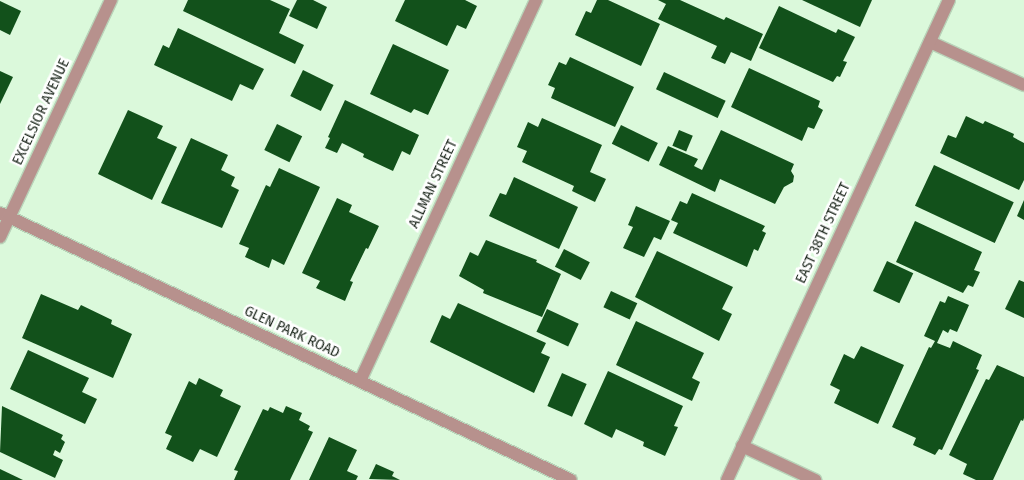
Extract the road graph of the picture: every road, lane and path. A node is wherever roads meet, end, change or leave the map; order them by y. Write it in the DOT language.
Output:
graph roads {
  1 [pos="111,0"];
  2 [pos="536,0"];
  3 [pos="949,0"];
  4 [pos="930,42"];
  5 [pos="1024,85"];
  6 [pos="5,215"];
  7 [pos="0,237"];
  8 [pos="360,381"];
  9 [pos="742,446"];
  10 [pos="571,480"];
  11 [pos="727,480"];
  12 [pos="815,480"];
  1 -- 6 [label="street, EXCELSIOR AVENUE"];
  2 -- 8 [label="street, ALLMAN STREET"];
  3 -- 4 [label="street, EAST 38TH STREET"];
  4 -- 5 [label="street"];
  4 -- 9 [label="street, EAST 38TH STREET"];
  6 -- 7 [label="street, EXCELSIOR AVENUE"];
  6 -- 8 [label="street, GLEN PARK ROAD"];
  8 -- 10 [label="street, GLEN PARK ROAD"];
  9 -- 11 [label="street, EAST 38TH STREET"];
  9 -- 12 [label="street"];
}
